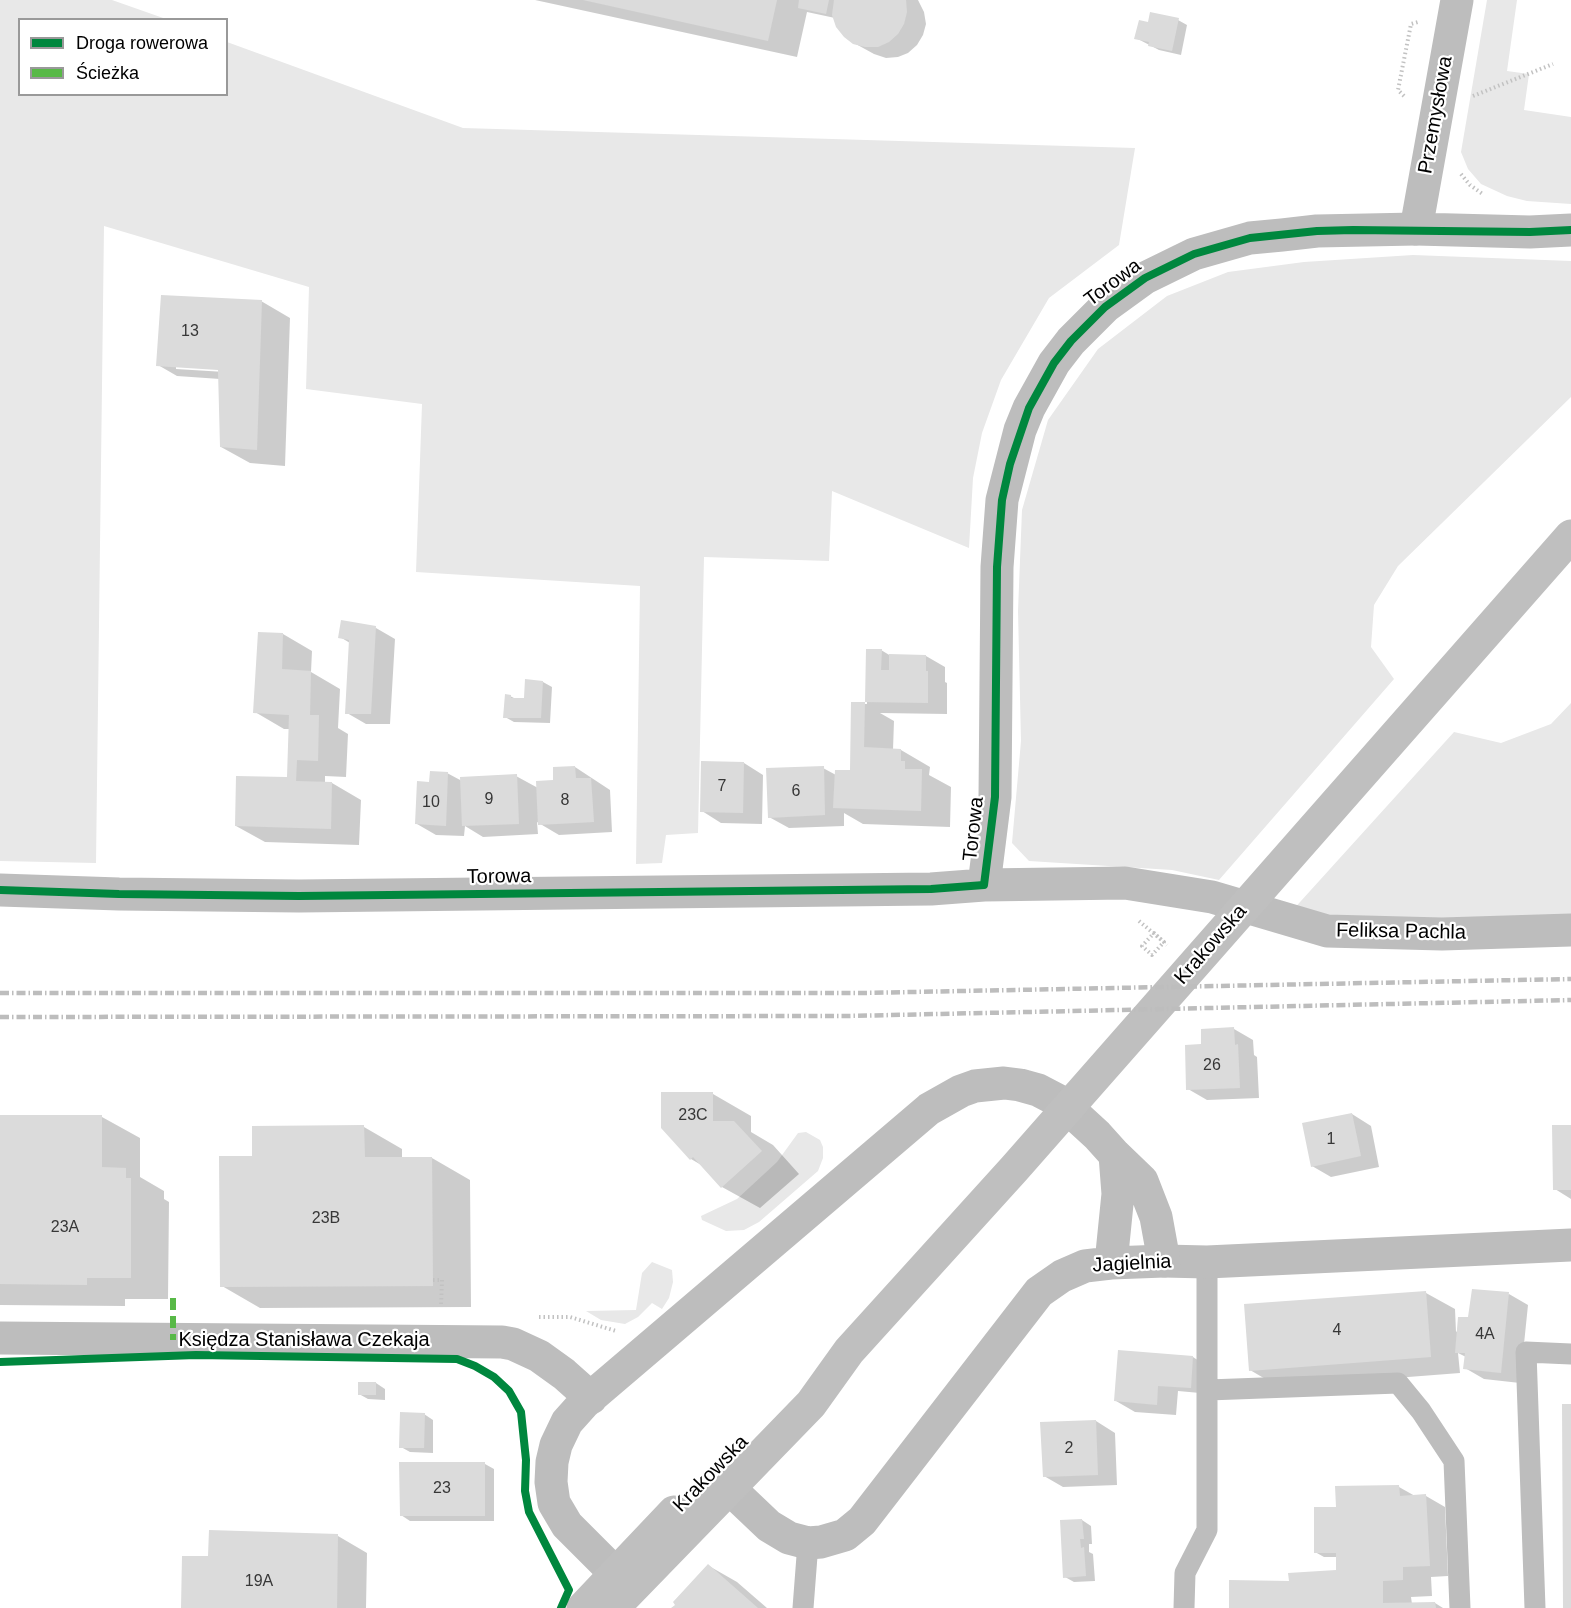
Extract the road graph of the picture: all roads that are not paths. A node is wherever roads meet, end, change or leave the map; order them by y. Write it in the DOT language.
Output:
graph roads {
  1 [pos="1457,0"];
  2 [pos="1416,230"];
  3 [pos="1571,230"];
  4 [pos="1571,536"];
  5 [pos="984,885"];
  6 [pos="0,890"];
  7 [pos="1571,930"];
  8 [pos="1115,1155"];
  9 [pos="1571,1245"];
  10 [pos="1164,1261"];
  11 [pos="1208,1262"];
  12 [pos="1111,1263"];
  13 [pos="0,1338"];
  14 [pos="849,1352"];
  15 [pos="1571,1354"];
  16 [pos="1208,1390"];
  17 [pos="591,1398"];
  18 [pos="729,1488"];
  19 [pos="808,1542"];
  20 [pos="615,1573"];
  21 [pos="583,1608"];
  22 [pos="613,1608"];
  23 [pos="803,1608"];
  24 [pos="1184,1608"];
  25 [pos="1460,1608"];
  26 [pos="1535,1608"];
  1 -- 2 [label="street, Przemysłowa"];
  2 -- 3 [label="street, Torowa"];
  2 -- 5 [label="street, Torowa"];
  4 -- 14 [label="main road, Krakowska"];
  5 -- 6 [label="street, Torowa"];
  5 -- 7 [label="street, Feliksa Pachla"];
  8 -- 10 [label="street"];
  8 -- 12 [label="street"];
  8 -- 17 [label="street"];
  9 -- 11 [label="street, Jagielnia"];
  10 -- 11 [label="street, Jagielnia"];
  10 -- 12 [label="street, Jagielnia"];
  11 -- 16 [label="lane"];
  12 -- 19 [label="street, Jagielnia"];
  13 -- 17 [label="street, Księdza Stanisława Czekaja"];
  14 -- 18 [label="main road, Krakowska"];
  14 -- 20 [label="main road, Krakowska"];
  15 -- 26 [label="lane"];
  16 -- 24 [label="lane"];
  16 -- 25 [label="lane"];
  17 -- 20 [label="street"];
  18 -- 19 [label="street, Jagielnia"];
  18 -- 22 [label="main road, Krakowska"];
  19 -- 23 [label="lane"];
  20 -- 21 [label="main road, Krakowska"];
}
